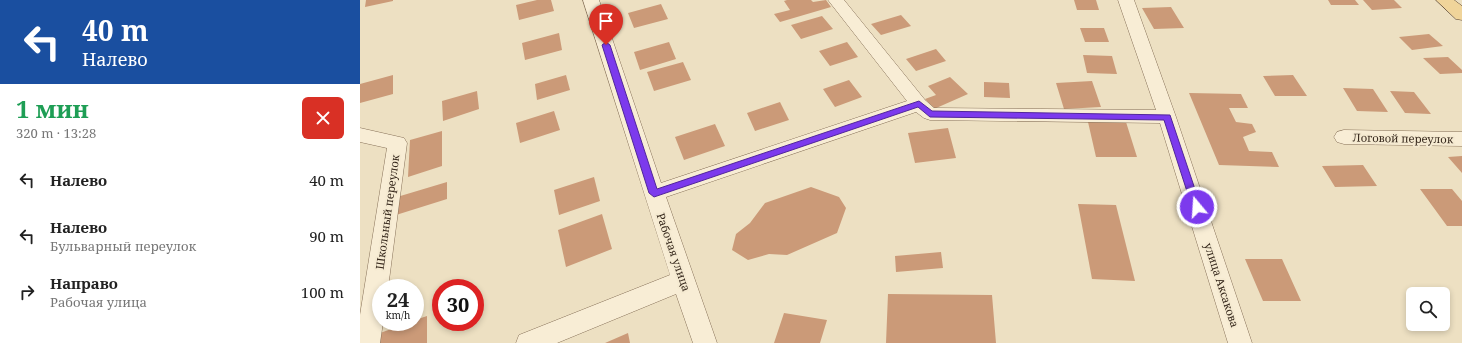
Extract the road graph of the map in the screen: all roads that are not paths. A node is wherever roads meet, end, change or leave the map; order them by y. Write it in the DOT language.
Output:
graph roads {
  1 [pos="591,0"];
  2 [pos="836,0"];
  3 [pos="1126,0"];
  4 [pos="1444,0"];
  5 [pos="1462,15"];
  6 [pos="919,104"];
  7 [pos="1167,117"];
  8 [pos="360,135"];
  9 [pos="1344,137"];
  10 [pos="1462,139"];
  11 [pos="654,193"];
  12 [pos="684,280"];
  13 [pos="368,343"];
  14 [pos="528,343"];
  15 [pos="705,343"];
  16 [pos="1240,343"];
  1 -- 11 [label="street, Рабочая улица"];
  2 -- 6 [label="street"];
  3 -- 7 [label="street, улица Аксакова"];
  4 -- 5 [label="main road"];
  6 -- 7 [label="street"];
  6 -- 11 [label="street"];
  7 -- 16 [label="street, улица Аксакова"];
  8 -- 13 [label="street, Школьный переулок"];
  9 -- 10 [label="street, Логовой переулок"];
  11 -- 12 [label="street, Рабочая улица"];
  12 -- 14 [label="street"];
  12 -- 15 [label="street, Рабочая улица"];
}
